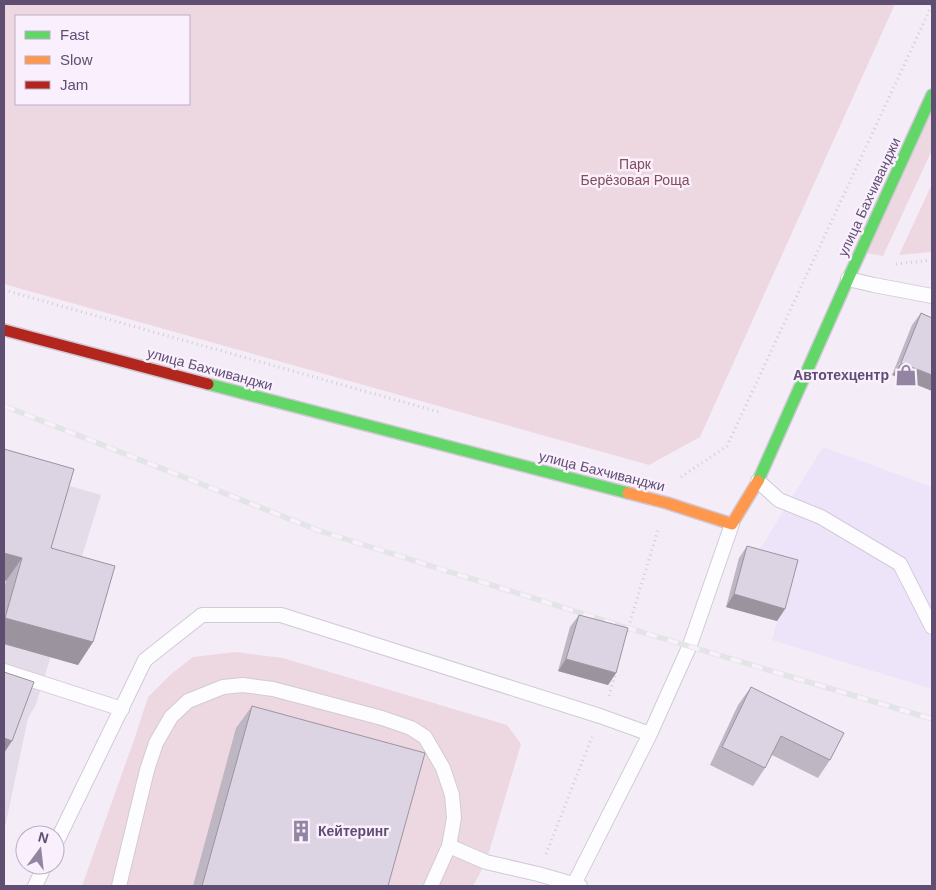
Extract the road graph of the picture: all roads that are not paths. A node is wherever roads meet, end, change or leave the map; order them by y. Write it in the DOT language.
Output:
graph roads {
  1 [pos="932,95"];
  2 [pos="848,279"];
  3 [pos="932,296"];
  4 [pos="4,330"];
  5 [pos="758,482"];
  6 [pos="732,524"];
  7 [pos="932,627"];
  8 [pos="4,671"];
  9 [pos="122,708"];
  10 [pos="650,734"];
  11 [pos="65,825"];
  12 [pos="449,846"];
  13 [pos="119,886"];
  14 [pos="430,886"];
  15 [pos="576,886"];
  1 -- 2 [label="main road, улица Бахчиванджи"];
  2 -- 3 [label="lane"];
  2 -- 5 [label="main road, улица Бахчиванджи"];
  4 -- 6 [label="main road, улица Бахчиванджи"];
  5 -- 6 [label="main road, улица Бахчиванджи"];
  5 -- 7 [label="lane"];
  6 -- 10 [label="lane"];
  8 -- 9 [label="lane"];
  9 -- 10 [label="lane"];
  9 -- 11 [label="lane"];
  10 -- 15 [label="lane"];
  12 -- 13 [label="lane"];
  12 -- 14 [label="lane"];
  12 -- 15 [label="lane"];
}
